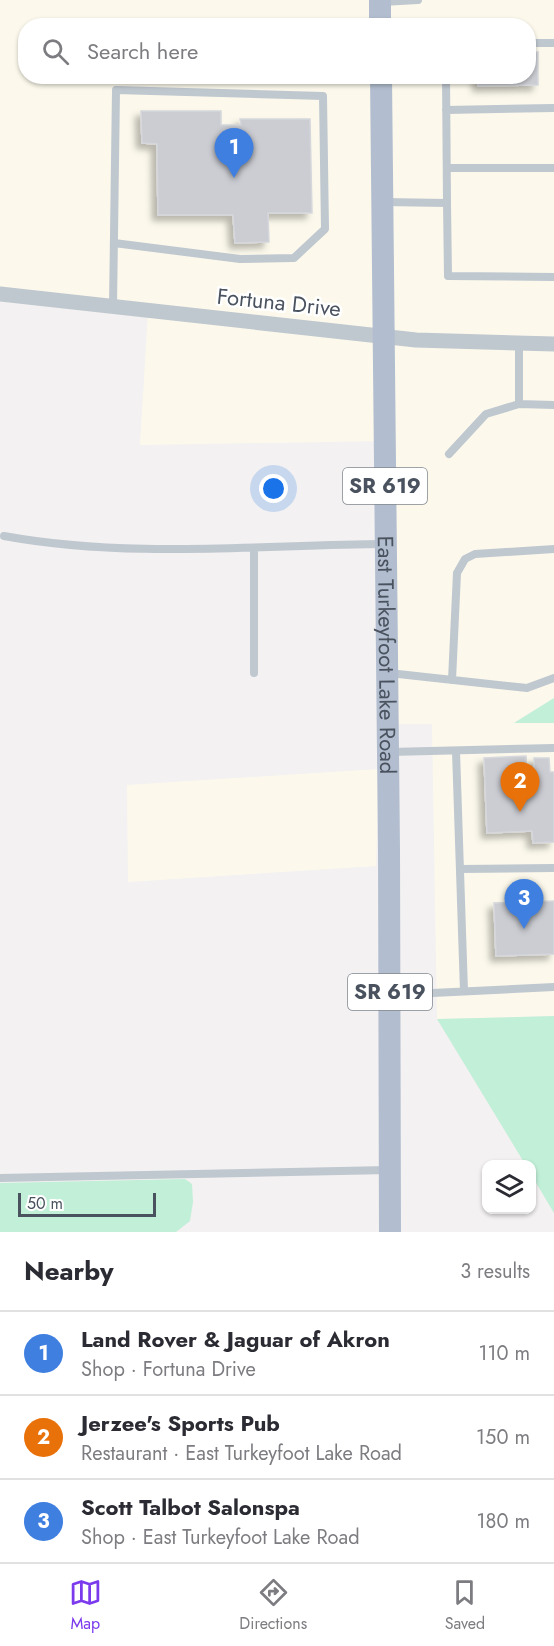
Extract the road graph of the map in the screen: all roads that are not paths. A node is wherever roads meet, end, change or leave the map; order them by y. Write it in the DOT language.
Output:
graph roads {
  1 [pos="418,0"];
  2 [pos="380,1"];
  3 [pos="380,18"];
  4 [pos="554,43"];
  5 [pos="536,44"];
  6 [pos="381,84"];
  7 [pos="446,84"];
  8 [pos="554,108"];
  9 [pos="446,111"];
  10 [pos="447,168"];
  11 [pos="554,168"];
  12 [pos="382,202"];
  13 [pos="447,203"];
  14 [pos="114,243"];
  15 [pos="554,277"];
  16 [pos="0,294"];
  17 [pos="113,308"];
  18 [pos="384,337"];
  19 [pos="519,344"];
  20 [pos="554,344"];
  21 [pos="519,404"];
  22 [pos="554,405"];
  23 [pos="449,454"];
  24 [pos="4,536"];
  25 [pos="386,544"];
  26 [pos="254,548"];
  27 [pos="554,549"];
  28 [pos="387,672"];
  29 [pos="254,673"];
  30 [pos="554,678"];
  31 [pos="452,680"];
  32 [pos="554,748"];
  33 [pos="456,751"];
  34 [pos="388,752"];
  35 [pos="554,868"];
  36 [pos="460,869"];
  37 [pos="554,987"];
  38 [pos="464,991"];
  39 [pos="390,995"];
  40 [pos="390,1170"];
  41 [pos="0,1178"];
  42 [pos="390,1232"];
  1 -- 2 [label="lane"];
  2 -- 3 [label="main road"];
  4 -- 5 [label="lane"];
  6 -- 12 [label="main road, East Turkeyfoot Lake Road / SR 619"];
  7 -- 9 [label="lane"];
  8 -- 9 [label="lane"];
  9 -- 10 [label="lane"];
  10 -- 11 [label="lane"];
  10 -- 13 [label="lane"];
  12 -- 13 [label="lane"];
  12 -- 18 [label="main road, East Turkeyfoot Lake Road / SR 619"];
  13 -- 15 [label="lane"];
  14 -- 14 [label="lane"];
  14 -- 17 [label="lane"];
  16 -- 17 [label="street, Fortuna Drive"];
  17 -- 18 [label="street, Fortuna Drive"];
  18 -- 19 [label="street, Fortuna Drive"];
  18 -- 25 [label="main road, East Turkeyfoot Lake Road / SR 619"];
  19 -- 20 [label="street, Fortuna Drive"];
  19 -- 21 [label="lane"];
  21 -- 22 [label="lane"];
  21 -- 23 [label="lane"];
  24 -- 26 [label="lane"];
  25 -- 26 [label="lane"];
  25 -- 28 [label="main road, East Turkeyfoot Lake Road / SR 619"];
  26 -- 29 [label="lane"];
  27 -- 31 [label="lane"];
  28 -- 31 [label="lane"];
  28 -- 34 [label="main road, East Turkeyfoot Lake Road / SR 619"];
  30 -- 31 [label="lane"];
  32 -- 33 [label="lane"];
  33 -- 34 [label="lane"];
  33 -- 36 [label="lane"];
  34 -- 39 [label="main road, East Turkeyfoot Lake Road / SR 619"];
  35 -- 36 [label="lane"];
  36 -- 38 [label="lane"];
  37 -- 38 [label="lane"];
  38 -- 39 [label="lane"];
  39 -- 40 [label="main road, East Turkeyfoot Lake Road / SR 619"];
  40 -- 41 [label="lane"];
  40 -- 42 [label="main road, East Turkeyfoot Lake Road / SR 619"];
}
